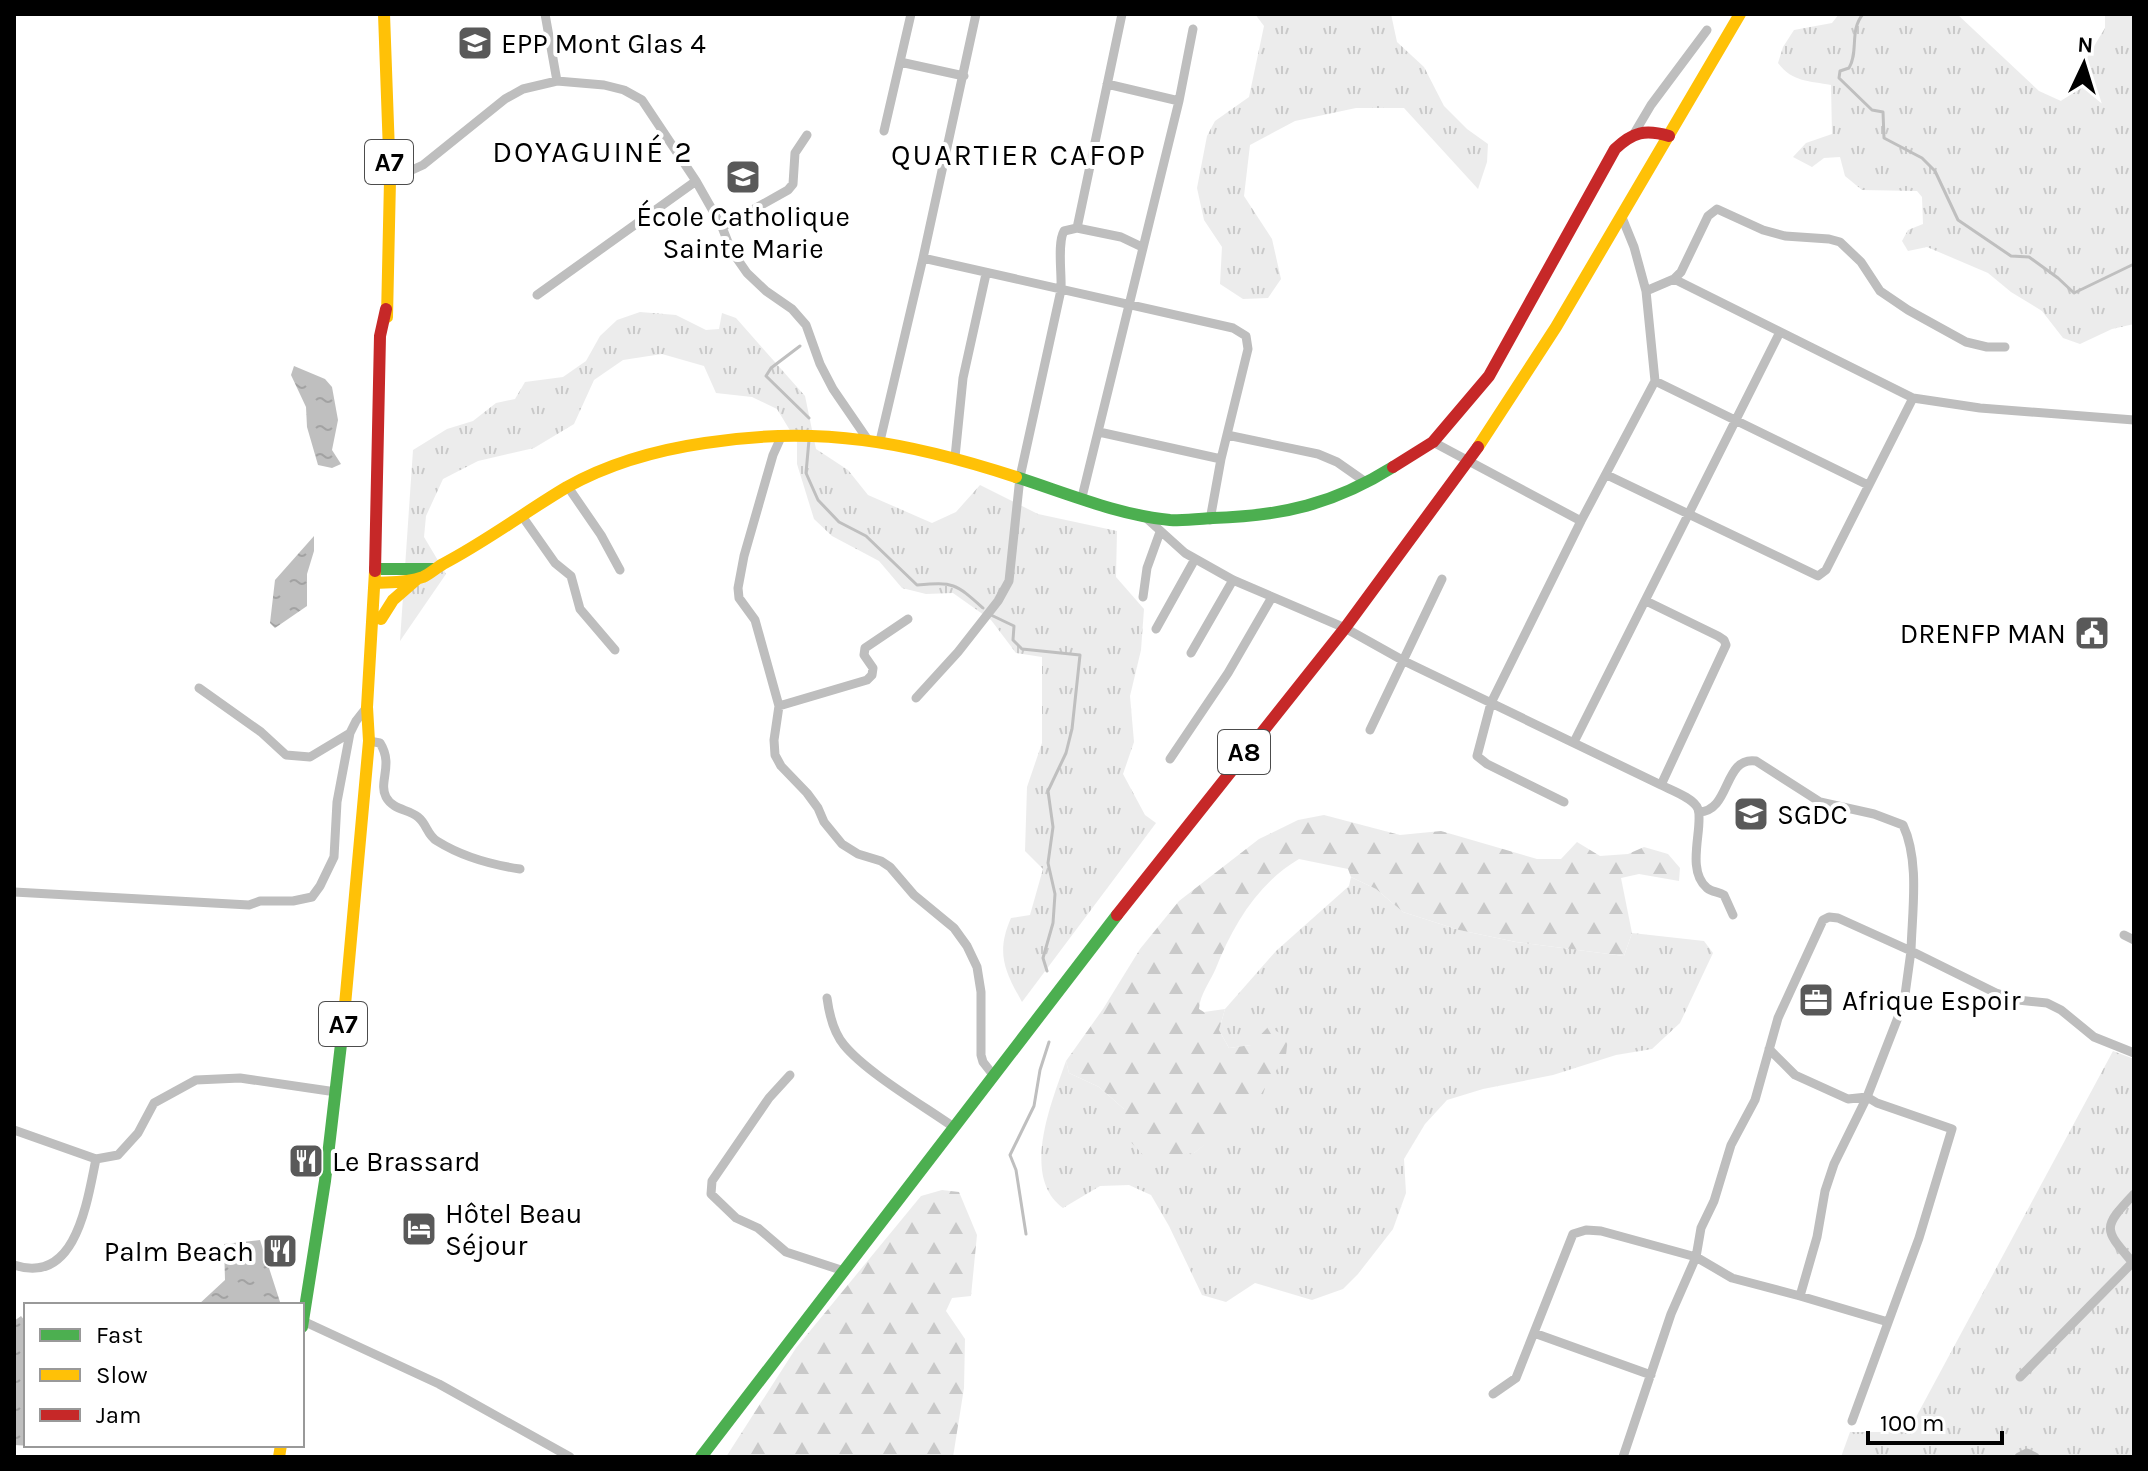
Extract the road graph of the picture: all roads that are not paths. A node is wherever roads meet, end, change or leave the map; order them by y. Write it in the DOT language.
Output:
graph roads {
  1 [pos="384,14"];
  2 [pos="545,14"];
  3 [pos="911,14"];
  4 [pos="976,14"];
  5 [pos="1122,14"];
  6 [pos="1740,14"];
  7 [pos="1193,29"];
  8 [pos="1707,30"];
  9 [pos="900,62"];
  10 [pos="964,76"];
  11 [pos="557,81"];
  12 [pos="1107,84"];
  13 [pos="1179,101"];
  14 [pos="884,131"];
  15 [pos="1635,132"];
  16 [pos="807,135"];
  17 [pos="1669,136"];
  18 [pos="390,180"];
  19 [pos="696,181"];
  20 [pos="1621,215"];
  21 [pos="722,227"];
  22 [pos="1077,228"];
  23 [pos="1142,247"];
  24 [pos="923,258"];
  25 [pos="986,274"];
  26 [pos="1674,279"];
  27 [pos="1061,290"];
  28 [pos="1646,291"];
  29 [pos="537,295"];
  30 [pos="1130,306"];
  31 [pos="1780,332"];
  32 [pos="2005,347"];
  33 [pos="1655,381"];
  34 [pos="1913,398"];
  35 [pos="1736,420"];
  36 [pos="2134,420"];
  37 [pos="1099,432"];
  38 [pos="782,435"];
  39 [pos="1227,435"];
  40 [pos="874,441"];
  41 [pos="1433,442"];
  42 [pos="955,457"];
  43 [pos="1221,459"];
  44 [pos="1470,460"];
  45 [pos="1607,475"];
  46 [pos="1020,477"];
  47 [pos="1367,483"];
  48 [pos="1868,485"];
  49 [pos="568,487"];
  50 [pos="1082,497"];
  51 [pos="1688,515"];
  52 [pos="522,516"];
  53 [pos="1144,516"];
  54 [pos="1210,520"];
  55 [pos="1581,521"];
  56 [pos="1160,532"];
  57 [pos="1195,559"];
  58 [pos="434,569"];
  59 [pos="620,570"];
  60 [pos="379,576"];
  61 [pos="417,579"];
  62 [pos="1442,579"];
  63 [pos="1233,580"];
  64 [pos="1143,597"];
  65 [pos="1272,597"];
  66 [pos="1646,601"];
  67 [pos="381,619"];
  68 [pos="908,619"];
  69 [pos="1345,628"];
  70 [pos="1156,629"];
  71 [pos="615,650"];
  72 [pos="1191,653"];
  73 [pos="1404,661"];
  74 [pos="199,688"];
  75 [pos="916,698"];
  76 [pos="1491,703"];
  77 [pos="779,706"];
  78 [pos="368,714"];
  79 [pos="1370,730"];
  80 [pos="350,733"];
  81 [pos="369,741"];
  82 [pos="1574,742"];
  83 [pos="1170,759"];
  84 [pos="1661,785"];
  85 [pos="1564,802"];
  86 [pos="1699,812"];
  87 [pos="520,869"];
  88 [pos="14,892"];
  89 [pos="1733,915"];
  90 [pos="2124,935"];
  91 [pos="2134,940"];
  92 [pos="1911,951"];
  93 [pos="827,998"];
  94 [pos="1769,1049"];
  95 [pos="2134,1053"];
  96 [pos="790,1075"];
  97 [pos="994,1076"];
  98 [pos="336,1092"];
  99 [pos="1867,1097"];
  100 [pos="955,1128"];
  101 [pos="14,1130"];
  102 [pos="96,1159"];
  103 [pos="2134,1194"];
  104 [pos="1696,1257"];
  105 [pos="2133,1263"];
  106 [pos="14,1265"];
  107 [pos="844,1271"];
  108 [pos="1800,1296"];
  109 [pos="304,1317"];
  110 [pos="1888,1322"];
  111 [pos="304,1324"];
  112 [pos="1534,1333"];
  113 [pos="1651,1375"];
  114 [pos="2020,1377"];
  115 [pos="1493,1394"];
  116 [pos="1852,1421"];
  117 [pos="570,1457"];
  118 [pos="701,1457"];
  119 [pos="1623,1457"];
  120 [pos="2019,1457"];
  121 [pos="2035,1457"];
  1 -- 18 [label="main road, A7"];
  2 -- 11 [label="street"];
  3 -- 9 [label="street"];
  4 -- 10 [label="street"];
  5 -- 12 [label="street"];
  6 -- 17 [label="main road, A8"];
  7 -- 13 [label="street"];
  8 -- 15 [label="street"];
  9 -- 10 [label="street"];
  9 -- 14 [label="street"];
  10 -- 24 [label="street"];
  11 -- 18 [label="street"];
  11 -- 19 [label="street"];
  12 -- 13 [label="street"];
  12 -- 22 [label="street"];
  13 -- 23 [label="street"];
  15 -- 17 [label="main road"];
  15 -- 41 [label="main road"];
  16 -- 21 [label="street"];
  17 -- 20 [label="main road, A8"];
  18 -- 60 [label="main road, A7"];
  19 -- 21 [label="street"];
  19 -- 29 [label="street"];
  20 -- 28 [label="street"];
  20 -- 44 [label="main road, A8"];
  21 -- 40 [label="street"];
  22 -- 23 [label="street"];
  22 -- 27 [label="street"];
  23 -- 30 [label="street"];
  24 -- 25 [label="street"];
  24 -- 40 [label="street"];
  25 -- 27 [label="street"];
  25 -- 42 [label="street"];
  26 -- 28 [label="street"];
  26 -- 31 [label="street"];
  26 -- 32 [label="street"];
  27 -- 30 [label="street"];
  27 -- 46 [label="street"];
  28 -- 33 [label="street"];
  30 -- 37 [label="street"];
  30 -- 39 [label="street"];
  31 -- 34 [label="street"];
  31 -- 35 [label="street"];
  33 -- 35 [label="street"];
  33 -- 45 [label="street"];
  34 -- 36 [label="street"];
  34 -- 48 [label="street"];
  35 -- 48 [label="street"];
  35 -- 51 [label="street"];
  37 -- 43 [label="street"];
  37 -- 50 [label="street"];
  38 -- 40 [label="main road"];
  38 -- 49 [label="main road"];
  38 -- 77 [label="street"];
  39 -- 43 [label="street"];
  39 -- 47 [label="street"];
  40 -- 42 [label="main road"];
  41 -- 44 [label="street"];
  41 -- 47 [label="main road"];
  42 -- 46 [label="main road"];
  43 -- 54 [label="street"];
  44 -- 55 [label="street"];
  44 -- 69 [label="main road, A8"];
  45 -- 51 [label="street"];
  45 -- 55 [label="street"];
  46 -- 50 [label="main road"];
  46 -- 75 [label="street"];
  47 -- 54 [label="main road"];
  48 -- 51 [label="street"];
  49 -- 52 [label="main road"];
  49 -- 59 [label="street"];
  50 -- 53 [label="main road"];
  51 -- 66 [label="street"];
  52 -- 58 [label="main road"];
  52 -- 71 [label="street"];
  53 -- 54 [label="main road"];
  53 -- 56 [label="street"];
  55 -- 76 [label="street"];
  56 -- 57 [label="street"];
  56 -- 64 [label="street"];
  57 -- 63 [label="street"];
  57 -- 70 [label="street"];
  58 -- 60 [label="main road"];
  58 -- 61 [label="main road"];
  60 -- 61 [label="main road"];
  60 -- 67 [label="main road, A7"];
  60 -- 78 [label="main road, A7"];
  61 -- 67 [label="main road"];
  62 -- 73 [label="street"];
  63 -- 65 [label="street"];
  63 -- 72 [label="street"];
  65 -- 69 [label="street"];
  65 -- 83 [label="street"];
  66 -- 82 [label="street"];
  66 -- 84 [label="street"];
  67 -- 78 [label="main road, A7"];
  68 -- 77 [label="street"];
  69 -- 73 [label="street"];
  69 -- 97 [label="main road, A8"];
  73 -- 76 [label="street"];
  73 -- 79 [label="street"];
  74 -- 80 [label="street"];
  76 -- 82 [label="street"];
  76 -- 85 [label="street"];
  77 -- 97 [label="street"];
  78 -- 80 [label="street"];
  78 -- 81 [label="main road, A7"];
  80 -- 88 [label="street"];
  81 -- 87 [label="street"];
  81 -- 98 [label="main road, A7"];
  82 -- 84 [label="street"];
  84 -- 86 [label="street"];
  86 -- 89 [label="street"];
  86 -- 92 [label="street"];
  90 -- 91 [label="street"];
  92 -- 94 [label="street"];
  92 -- 95 [label="street"];
  92 -- 99 [label="street"];
  93 -- 100 [label="street"];
  94 -- 99 [label="street"];
  94 -- 104 [label="street"];
  96 -- 107 [label="street"];
  97 -- 100 [label="main road, A8"];
  98 -- 102 [label="street"];
  98 -- 109 [label="main road, A7"];
  99 -- 108 [label="street"];
  99 -- 110 [label="street"];
  100 -- 107 [label="main road, A8"];
  101 -- 102 [label="street"];
  102 -- 106 [label="street"];
  103 -- 105 [label="street"];
  104 -- 108 [label="street"];
  104 -- 112 [label="street"];
  104 -- 113 [label="street"];
  105 -- 114 [label="street"];
  107 -- 118 [label="main road, A8"];
  108 -- 110 [label="street"];
  110 -- 116 [label="street"];
  111 -- 117 [label="street"];
  112 -- 113 [label="street"];
  112 -- 115 [label="street"];
  113 -- 119 [label="street"];
  120 -- 121 [label="street"];
}
